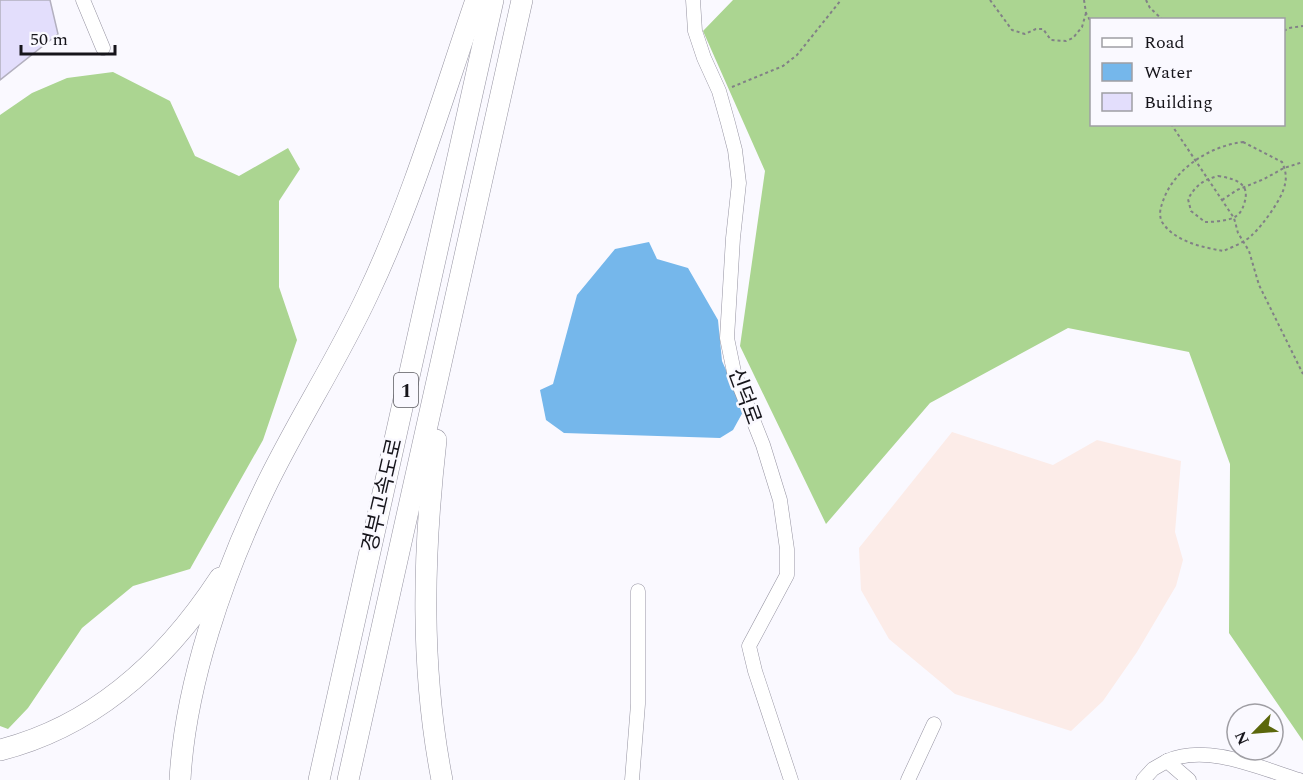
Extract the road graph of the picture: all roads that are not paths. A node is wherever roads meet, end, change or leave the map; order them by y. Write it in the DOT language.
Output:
graph roads {
  1 [pos="83,0"];
  2 [pos="476,0"];
  3 [pos="493,0"];
  4 [pos="522,0"];
  5 [pos="693,0"];
  6 [pos="103,48"];
  7 [pos="452,313"];
  8 [pos="248,525"];
  9 [pos="638,591"];
  10 [pos="934,724"];
  11 [pos="0,750"];
  12 [pos="1167,761"];
  13 [pos="180,780"];
  14 [pos="319,780"];
  15 [pos="348,780"];
  16 [pos="442,780"];
  17 [pos="632,780"];
  18 [pos="791,780"];
  19 [pos="908,780"];
  20 [pos="1143,780"];
  21 [pos="1189,780"];
  22 [pos="1299,780"];
  1 -- 6 [label="street"];
  2 -- 8 [label="highway"];
  3 -- 14 [label="highway, 경부고속도로 / 1"];
  4 -- 7 [label="highway, 경부고속도로 / 1"];
  5 -- 18 [label="street, 신덕로"];
  7 -- 15 [label="highway, 경부고속도로 / 1"];
  7 -- 16 [label="highway"];
  8 -- 11 [label="highway"];
  8 -- 13 [label="highway"];
  9 -- 17 [label="street"];
  10 -- 19 [label="street"];
  12 -- 20 [label="street"];
  12 -- 21 [label="street"];
  12 -- 22 [label="street"];
}
